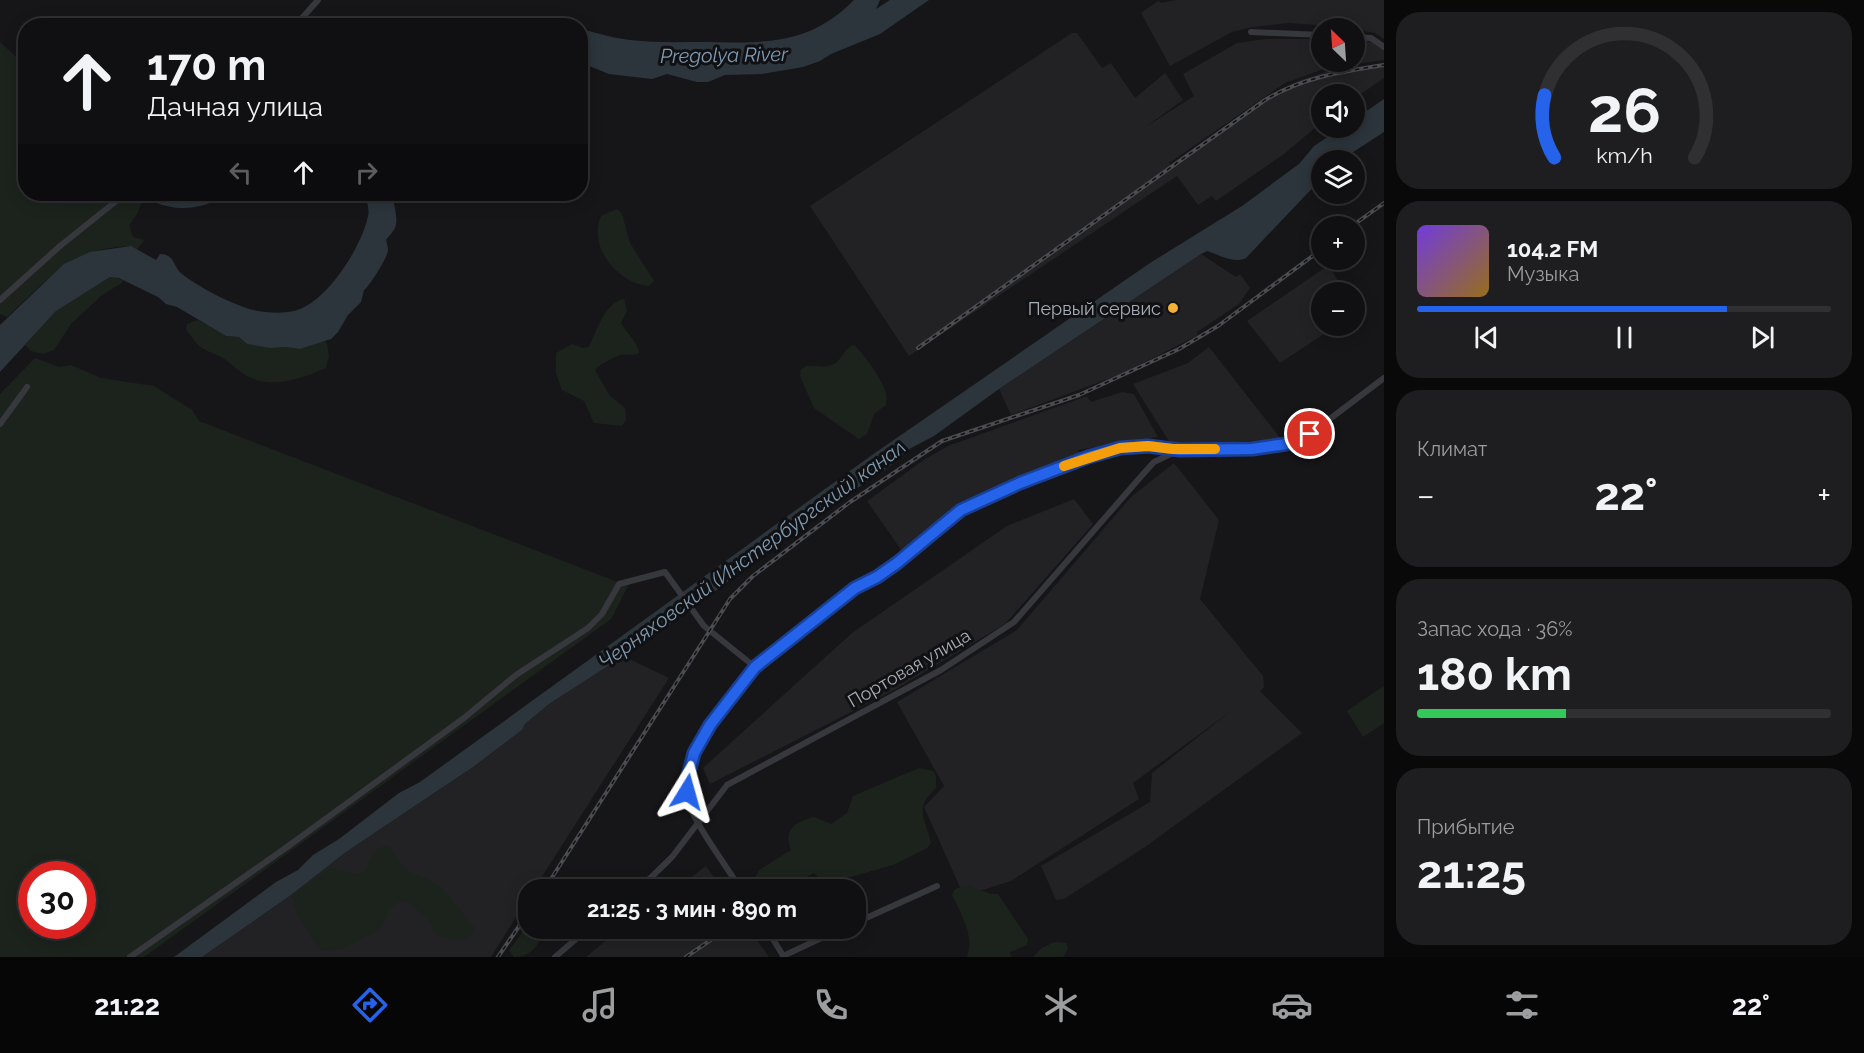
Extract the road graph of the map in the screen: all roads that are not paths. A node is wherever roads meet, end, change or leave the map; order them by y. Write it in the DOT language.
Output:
graph roads {
  1 [pos="318,0"];
  2 [pos="302,18"];
  3 [pos="1251,32"];
  4 [pos="1311,35"];
  5 [pos="1365,38"];
  6 [pos="1384,47"];
  7 [pos="116,201"];
  8 [pos="0,300"];
  9 [pos="1382,380"];
  10 [pos="27,387"];
  11 [pos="1384,389"];
  12 [pos="0,424"];
  13 [pos="1180,450"];
  14 [pos="755,667"];
  15 [pos="699,823"];
  16 [pos="649,879"];
  17 [pos="734,879"];
  18 [pos="936,886"];
  19 [pos="866,918"];
  20 [pos="576,939"];
  21 [pos="772,939"];
  22 [pos="820,939"];
  23 [pos="130,957"];
  24 [pos="555,957"];
  25 [pos="783,957"];
  1 -- 2 [label="street"];
  3 -- 4 [label="street"];
  5 -- 6 [label="street"];
  7 -- 8 [label="street"];
  9 -- 11 [label="street"];
  9 -- 13 [label="street"];
  10 -- 12 [label="street"];
  13 -- 14 [label="street"];
  13 -- 15 [label="street, Портовая улица"];
  14 -- 15 [label="street"];
  14 -- 23 [label="street"];
  15 -- 16 [label="street, Портовая улица"];
  15 -- 17 [label="street"];
  18 -- 19 [label="street"];
  20 -- 24 [label="street"];
  21 -- 25 [label="street"];
  22 -- 25 [label="street"];
}
